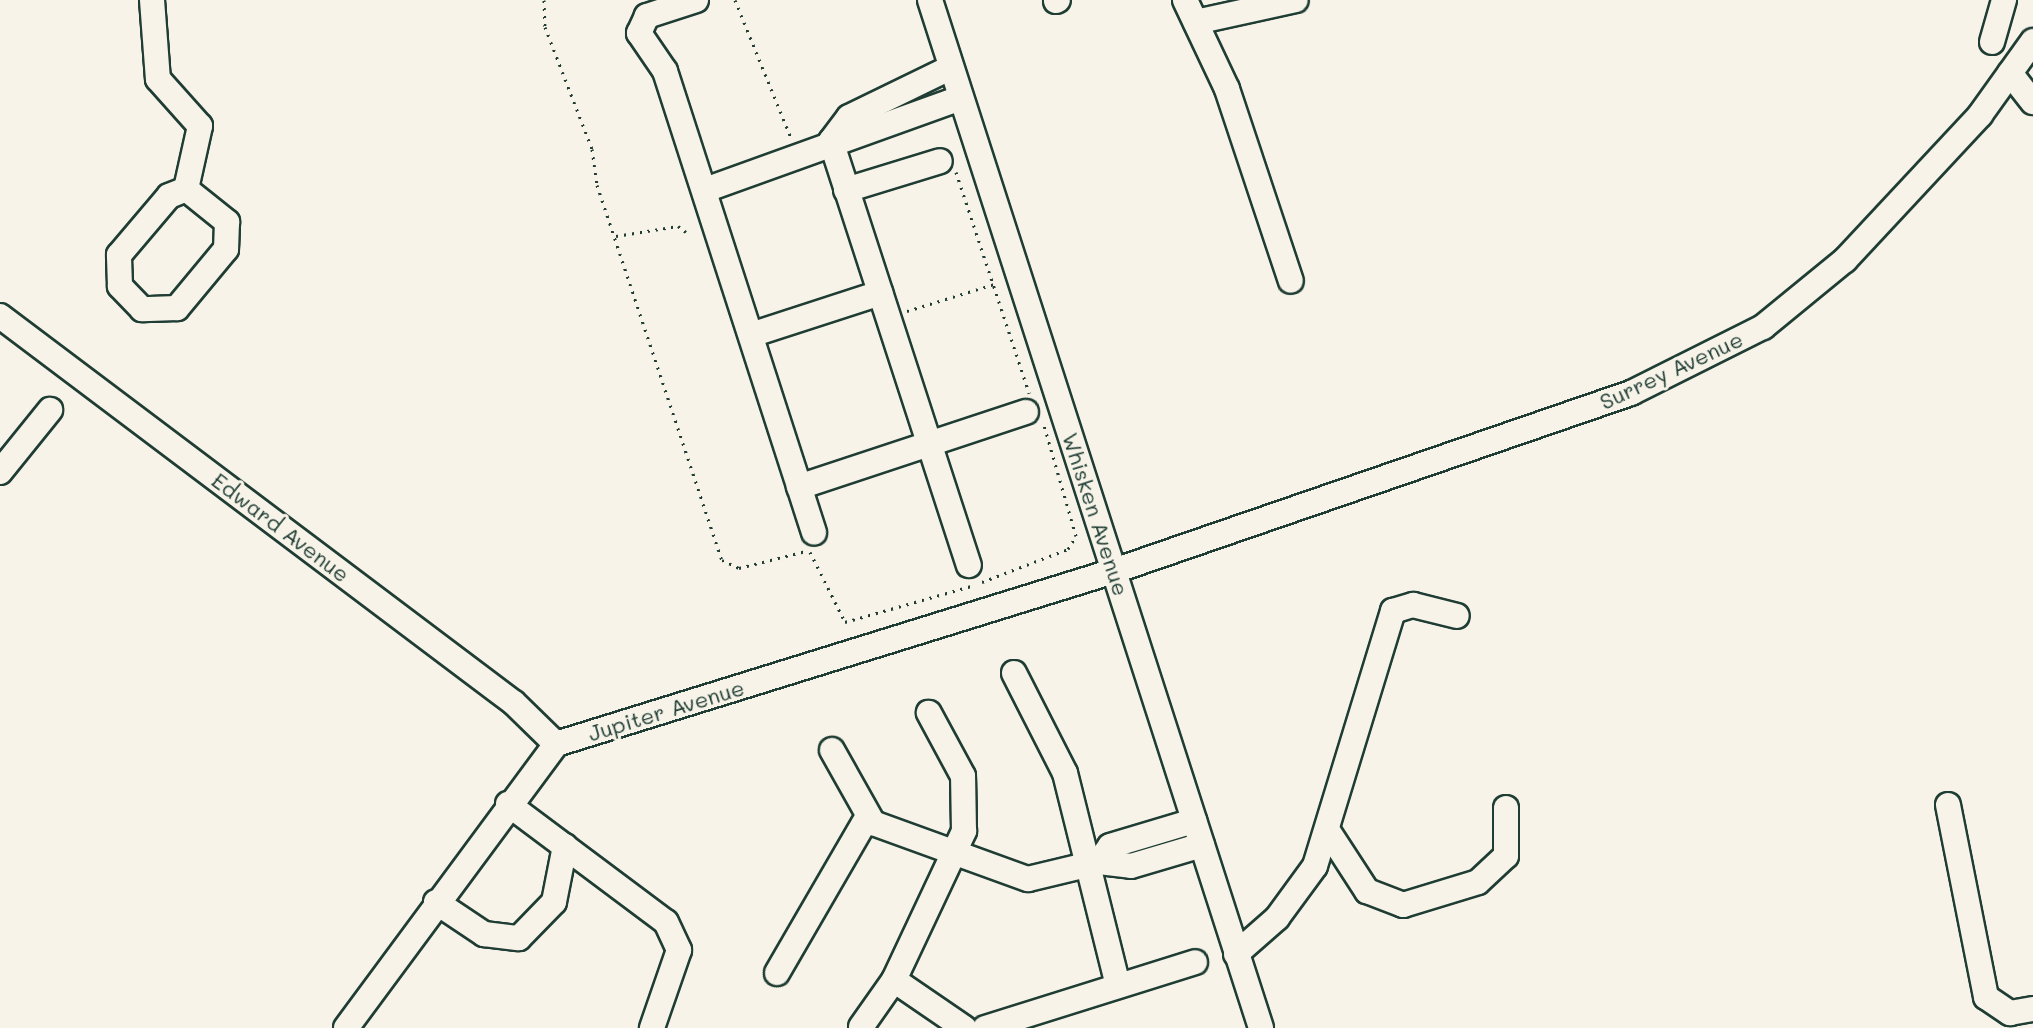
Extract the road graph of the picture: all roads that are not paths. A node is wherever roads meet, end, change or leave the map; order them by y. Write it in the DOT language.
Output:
graph roads {
  1 [pos="152,0"];
  2 [pos="696,0"];
  3 [pos="930,0"];
  4 [pos="1245,0"];
  5 [pos="1296,0"];
  6 [pos="2004,0"];
  7 [pos="1190,10"];
  8 [pos="2033,41"];
  9 [pos="1992,42"];
  10 [pos="950,68"];
  11 [pos="2010,73"];
  12 [pos="961,98"];
  13 [pos="2033,102"];
  14 [pos="831,141"];
  15 [pos="940,161"];
  16 [pos="186,189"];
  17 [pos="705,190"];
  18 [pos="846,190"];
  19 [pos="1291,281"];
  20 [pos="880,293"];
  21 [pos="4,326"];
  22 [pos="751,335"];
  23 [pos="50,410"];
  24 [pos="1035,412"];
  25 [pos="930,444"];
  26 [pos="1,475"];
  27 [pos="799,487"];
  28 [pos="814,533"];
  29 [pos="969,565"];
  30 [pos="1114,571"];
  31 [pos="1457,616"];
  32 [pos="1014,673"];
  33 [pos="929,713"];
  34 [pos="556,744"];
  35 [pos="832,750"];
  36 [pos="508,804"];
  37 [pos="1948,805"];
  38 [pos="1506,808"];
  39 [pos="867,818"];
  40 [pos="1328,831"];
  41 [pos="1152,832"];
  42 [pos="1198,833"];
  43 [pos="565,846"];
  44 [pos="957,855"];
  45 [pos="1157,858"];
  46 [pos="1091,864"];
  47 [pos="436,902"];
  48 [pos="1236,954"];
  49 [pos="1195,962"];
  50 [pos="777,973"];
  51 [pos="894,980"];
  52 [pos="1118,986"];
  53 [pos="2033,1009"];
  54 [pos="861,1027"];
  55 [pos="346,1028"];
  56 [pos="652,1028"];
  57 [pos="964,1028"];
  58 [pos="985,1028"];
  59 [pos="1261,1028"];
  1 -- 16 [label="street"];
  2 -- 17 [label="street"];
  3 -- 10 [label="street, Whisken Avenue"];
  4 -- 7 [label="street"];
  5 -- 7 [label="street"];
  6 -- 9 [label="street"];
  7 -- 19 [label="street"];
  8 -- 11 [label="street, Surrey Avenue"];
  10 -- 12 [label="street, Whisken Avenue"];
  10 -- 14 [label="street"];
  11 -- 13 [label="street"];
  11 -- 30 [label="street, Surrey Avenue"];
  12 -- 14 [label="street"];
  12 -- 30 [label="street, Whisken Avenue"];
  14 -- 17 [label="street"];
  14 -- 18 [label="street"];
  15 -- 18 [label="street"];
  16 -- 16 [label="street"];
  17 -- 22 [label="street"];
  18 -- 20 [label="street"];
  20 -- 22 [label="street"];
  20 -- 25 [label="street"];
  21 -- 34 [label="street, Edward Avenue"];
  22 -- 27 [label="street"];
  23 -- 26 [label="street"];
  24 -- 25 [label="street"];
  25 -- 27 [label="street"];
  25 -- 29 [label="street"];
  27 -- 28 [label="street"];
  30 -- 34 [label="street, Jupiter Avenue"];
  30 -- 42 [label="street, Whisken Avenue"];
  31 -- 40 [label="street"];
  32 -- 46 [label="street"];
  33 -- 44 [label="street"];
  34 -- 36 [label="street"];
  35 -- 39 [label="street"];
  36 -- 43 [label="street"];
  36 -- 47 [label="street"];
  37 -- 53 [label="street"];
  38 -- 40 [label="street"];
  39 -- 44 [label="street"];
  39 -- 50 [label="street"];
  40 -- 48 [label="street"];
  41 -- 42 [label="street"];
  41 -- 45 [label="street"];
  41 -- 46 [label="street"];
  42 -- 45 [label="street"];
  42 -- 48 [label="street, Whisken Avenue"];
  43 -- 47 [label="street"];
  43 -- 56 [label="street"];
  44 -- 46 [label="street"];
  44 -- 51 [label="street"];
  45 -- 46 [label="street"];
  46 -- 52 [label="street"];
  47 -- 55 [label="street"];
  48 -- 59 [label="street, Whisken Avenue"];
  49 -- 52 [label="street"];
  51 -- 54 [label="street"];
  51 -- 57 [label="street"];
  52 -- 58 [label="street"];
}
